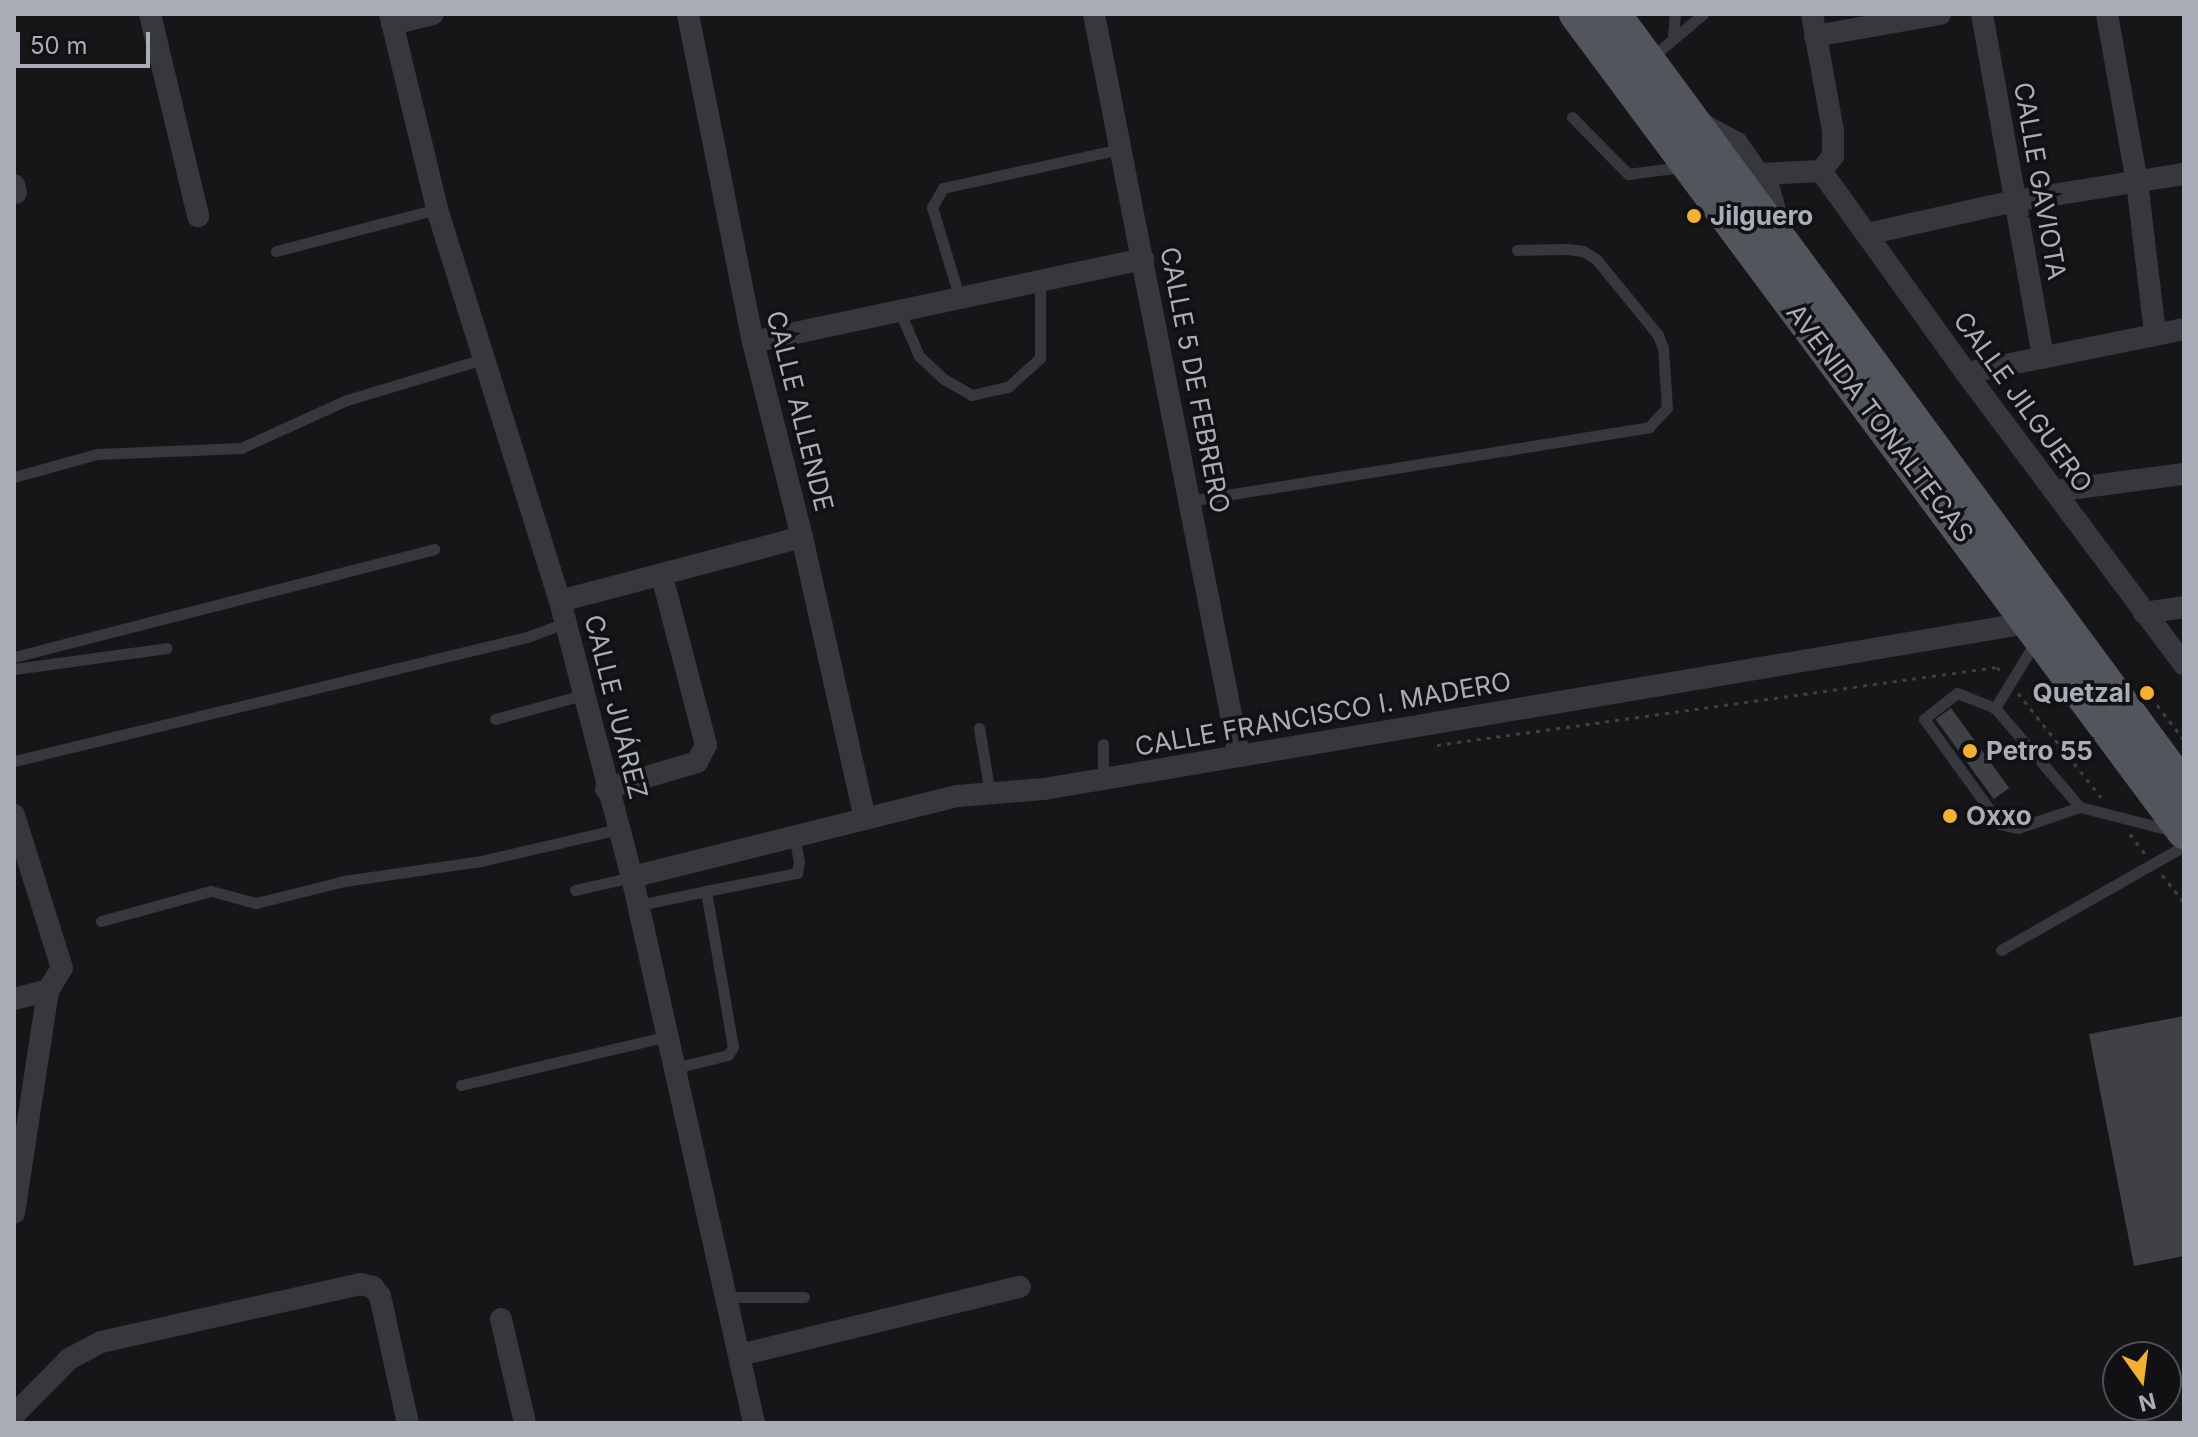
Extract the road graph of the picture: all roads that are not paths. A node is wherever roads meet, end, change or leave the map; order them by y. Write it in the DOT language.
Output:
graph roads {
  1 [pos="150,14"];
  2 [pos="433,14"];
  3 [pos="688,14"];
  4 [pos="1094,14"];
  5 [pos="1576,14"];
  6 [pos="1614,14"];
  7 [pos="1675,14"];
  8 [pos="1703,14"];
  9 [pos="1940,14"];
  10 [pos="1982,14"];
  11 [pos="2107,14"];
  12 [pos="391,19"];
  13 [pos="1814,25"];
  14 [pos="1673,36"];
  15 [pos="1648,60"];
  16 [pos="1572,117"];
  17 [pos="1693,120"];
  18 [pos="1121,149"];
  19 [pos="1689,166"];
  20 [pos="1821,171"];
  21 [pos="1760,174"];
  22 [pos="2184,174"];
  23 [pos="2137,182"];
  24 [pos="2015,201"];
  25 [pos="437,209"];
  26 [pos="198,216"];
  27 [pos="1867,234"];
  28 [pos="1785,243"];
  29 [pos="1517,250"];
  30 [pos="276,251"];
  31 [pos="1143,259"];
  32 [pos="1040,279"];
  33 [pos="959,296"];
  34 [pos="898,309"];
  35 [pos="2184,329"];
  36 [pos="2155,333"];
  37 [pos="753,342"];
  38 [pos="2043,358"];
  39 [pos="483,359"];
  40 [pos="1966,373"];
  41 [pos="2184,474"];
  42 [pos="14,477"];
  43 [pos="2054,491"];
  44 [pos="1189,501"];
  45 [pos="802,537"];
  46 [pos="434,549"];
  47 [pos="662,576"];
  48 [pos="2184,607"];
  49 [pos="562,612"];
  50 [pos="2144,613"];
  51 [pos="2033,630"];
  52 [pos="167,648"];
  53 [pos="14,657"];
  54 [pos="2184,664"];
  55 [pos="14,669"];
  56 [pos="583,695"];
  57 [pos="1995,708"];
  58 [pos="495,719"];
  59 [pos="979,728"];
  60 [pos="1103,744"];
  61 [pos="1239,756"];
  62 [pos="14,761"];
  63 [pos="1103,779"];
  64 [pos="2184,788"];
  65 [pos="606,789"];
  66 [pos="990,794"];
  67 [pos="2080,807"];
  68 [pos="14,815"];
  69 [pos="865,819"];
  70 [pos="618,829"];
  71 [pos="2184,833"];
  72 [pos="794,837"];
  73 [pos="2184,846"];
  74 [pos="632,877"];
  75 [pos="575,890"];
  76 [pos="706,891"];
  77 [pos="639,905"];
  78 [pos="101,921"];
  79 [pos="2001,950"];
  80 [pos="48,990"];
  81 [pos="14,999"];
  82 [pos="668,1036"];
  83 [pos="675,1068"];
  84 [pos="461,1085"];
  85 [pos="14,1213"];
  86 [pos="1020,1287"];
  87 [pos="727,1297"];
  88 [pos="804,1297"];
  89 [pos="501,1319"];
  90 [pos="740,1355"];
  91 [pos="14,1415"];
  92 [pos="408,1423"];
  93 [pos="525,1423"];
  94 [pos="754,1423"];
  1 -- 26 [label="street"];
  2 -- 12 [label="street"];
  3 -- 37 [label="street, CALLE ALLENDE"];
  4 -- 18 [label="street, CALLE 5 DE FEBRERO"];
  5 -- 19 [label="main road, AVENIDA TONALTECAS"];
  6 -- 15 [label="main road, AVENIDA TONALTECAS"];
  7 -- 14 [label="lane"];
  8 -- 14 [label="lane"];
  9 -- 13 [label="street"];
  10 -- 24 [label="street, CALLE GAVIOTA"];
  11 -- 23 [label="street"];
  12 -- 25 [label="street, CALLE JUÁREZ"];
  13 -- 20 [label="street"];
  14 -- 15 [label="lane"];
  15 -- 17 [label="main road, AVENIDA TONALTECAS"];
  16 -- 19 [label="lane"];
  17 -- 21 [label="street"];
  17 -- 28 [label="main road, AVENIDA TONALTECAS"];
  18 -- 31 [label="street, CALLE 5 DE FEBRERO"];
  18 -- 33 [label="lane"];
  19 -- 51 [label="main road, AVENIDA TONALTECAS"];
  20 -- 21 [label="street"];
  20 -- 27 [label="street, CALLE JILGUERO"];
  21 -- 28 [label="street"];
  22 -- 23 [label="street"];
  23 -- 24 [label="street"];
  23 -- 36 [label="street"];
  24 -- 27 [label="street"];
  24 -- 38 [label="street, CALLE GAVIOTA"];
  25 -- 30 [label="lane"];
  25 -- 39 [label="street, CALLE JUÁREZ"];
  27 -- 40 [label="street, CALLE JILGUERO"];
  28 -- 64 [label="main road, AVENIDA TONALTECAS"];
  29 -- 44 [label="lane"];
  31 -- 32 [label="street"];
  31 -- 44 [label="street, CALLE 5 DE FEBRERO"];
  32 -- 33 [label="street"];
  32 -- 34 [label="lane"];
  33 -- 34 [label="street"];
  34 -- 37 [label="street"];
  35 -- 36 [label="street"];
  36 -- 38 [label="street"];
  37 -- 45 [label="street, CALLE ALLENDE"];
  38 -- 40 [label="street"];
  39 -- 42 [label="lane"];
  39 -- 49 [label="street, CALLE JUÁREZ"];
  40 -- 43 [label="street, CALLE JILGUERO"];
  41 -- 43 [label="street"];
  43 -- 50 [label="street, CALLE JILGUERO"];
  44 -- 61 [label="street, CALLE 5 DE FEBRERO"];
  45 -- 47 [label="street"];
  45 -- 69 [label="street, CALLE ALLENDE"];
  46 -- 53 [label="lane"];
  47 -- 49 [label="street"];
  47 -- 65 [label="street"];
  48 -- 50 [label="street"];
  49 -- 56 [label="street, CALLE JUÁREZ"];
  49 -- 62 [label="lane"];
  50 -- 54 [label="street, CALLE JILGUERO"];
  51 -- 57 [label="lane"];
  51 -- 61 [label="street, CALLE FRANCISCO I. MADERO"];
  51 -- 71 [label="main road, AVENIDA TONALTECAS"];
  52 -- 55 [label="lane"];
  56 -- 58 [label="lane"];
  56 -- 65 [label="street, CALLE JUÁREZ"];
  57 -- 67 [label="lane"];
  57 -- 67 [label="lane"];
  59 -- 66 [label="lane"];
  60 -- 63 [label="lane"];
  61 -- 63 [label="street, CALLE FRANCISCO I. MADERO"];
  63 -- 66 [label="street, CALLE FRANCISCO I. MADERO"];
  65 -- 70 [label="street, CALLE JUÁREZ"];
  66 -- 69 [label="street, CALLE FRANCISCO I. MADERO"];
  67 -- 71 [label="lane"];
  68 -- 80 [label="street"];
  69 -- 72 [label="street, CALLE FRANCISCO I. MADERO"];
  70 -- 74 [label="street, CALLE JUÁREZ"];
  70 -- 78 [label="lane"];
  72 -- 74 [label="street, CALLE FRANCISCO I. MADERO"];
  72 -- 76 [label="lane"];
  73 -- 79 [label="lane"];
  74 -- 75 [label="lane"];
  74 -- 77 [label="street, CALLE JUÁREZ"];
  76 -- 77 [label="lane"];
  76 -- 83 [label="lane"];
  77 -- 82 [label="street, CALLE JUÁREZ"];
  80 -- 81 [label="street"];
  80 -- 85 [label="street"];
  82 -- 83 [label="street, CALLE JUÁREZ"];
  82 -- 84 [label="lane"];
  83 -- 87 [label="street, CALLE JUÁREZ"];
  86 -- 90 [label="street"];
  87 -- 88 [label="lane"];
  87 -- 90 [label="street, CALLE JUÁREZ"];
  89 -- 93 [label="street"];
  90 -- 94 [label="street, CALLE JUÁREZ"];
  91 -- 92 [label="street"];
}
